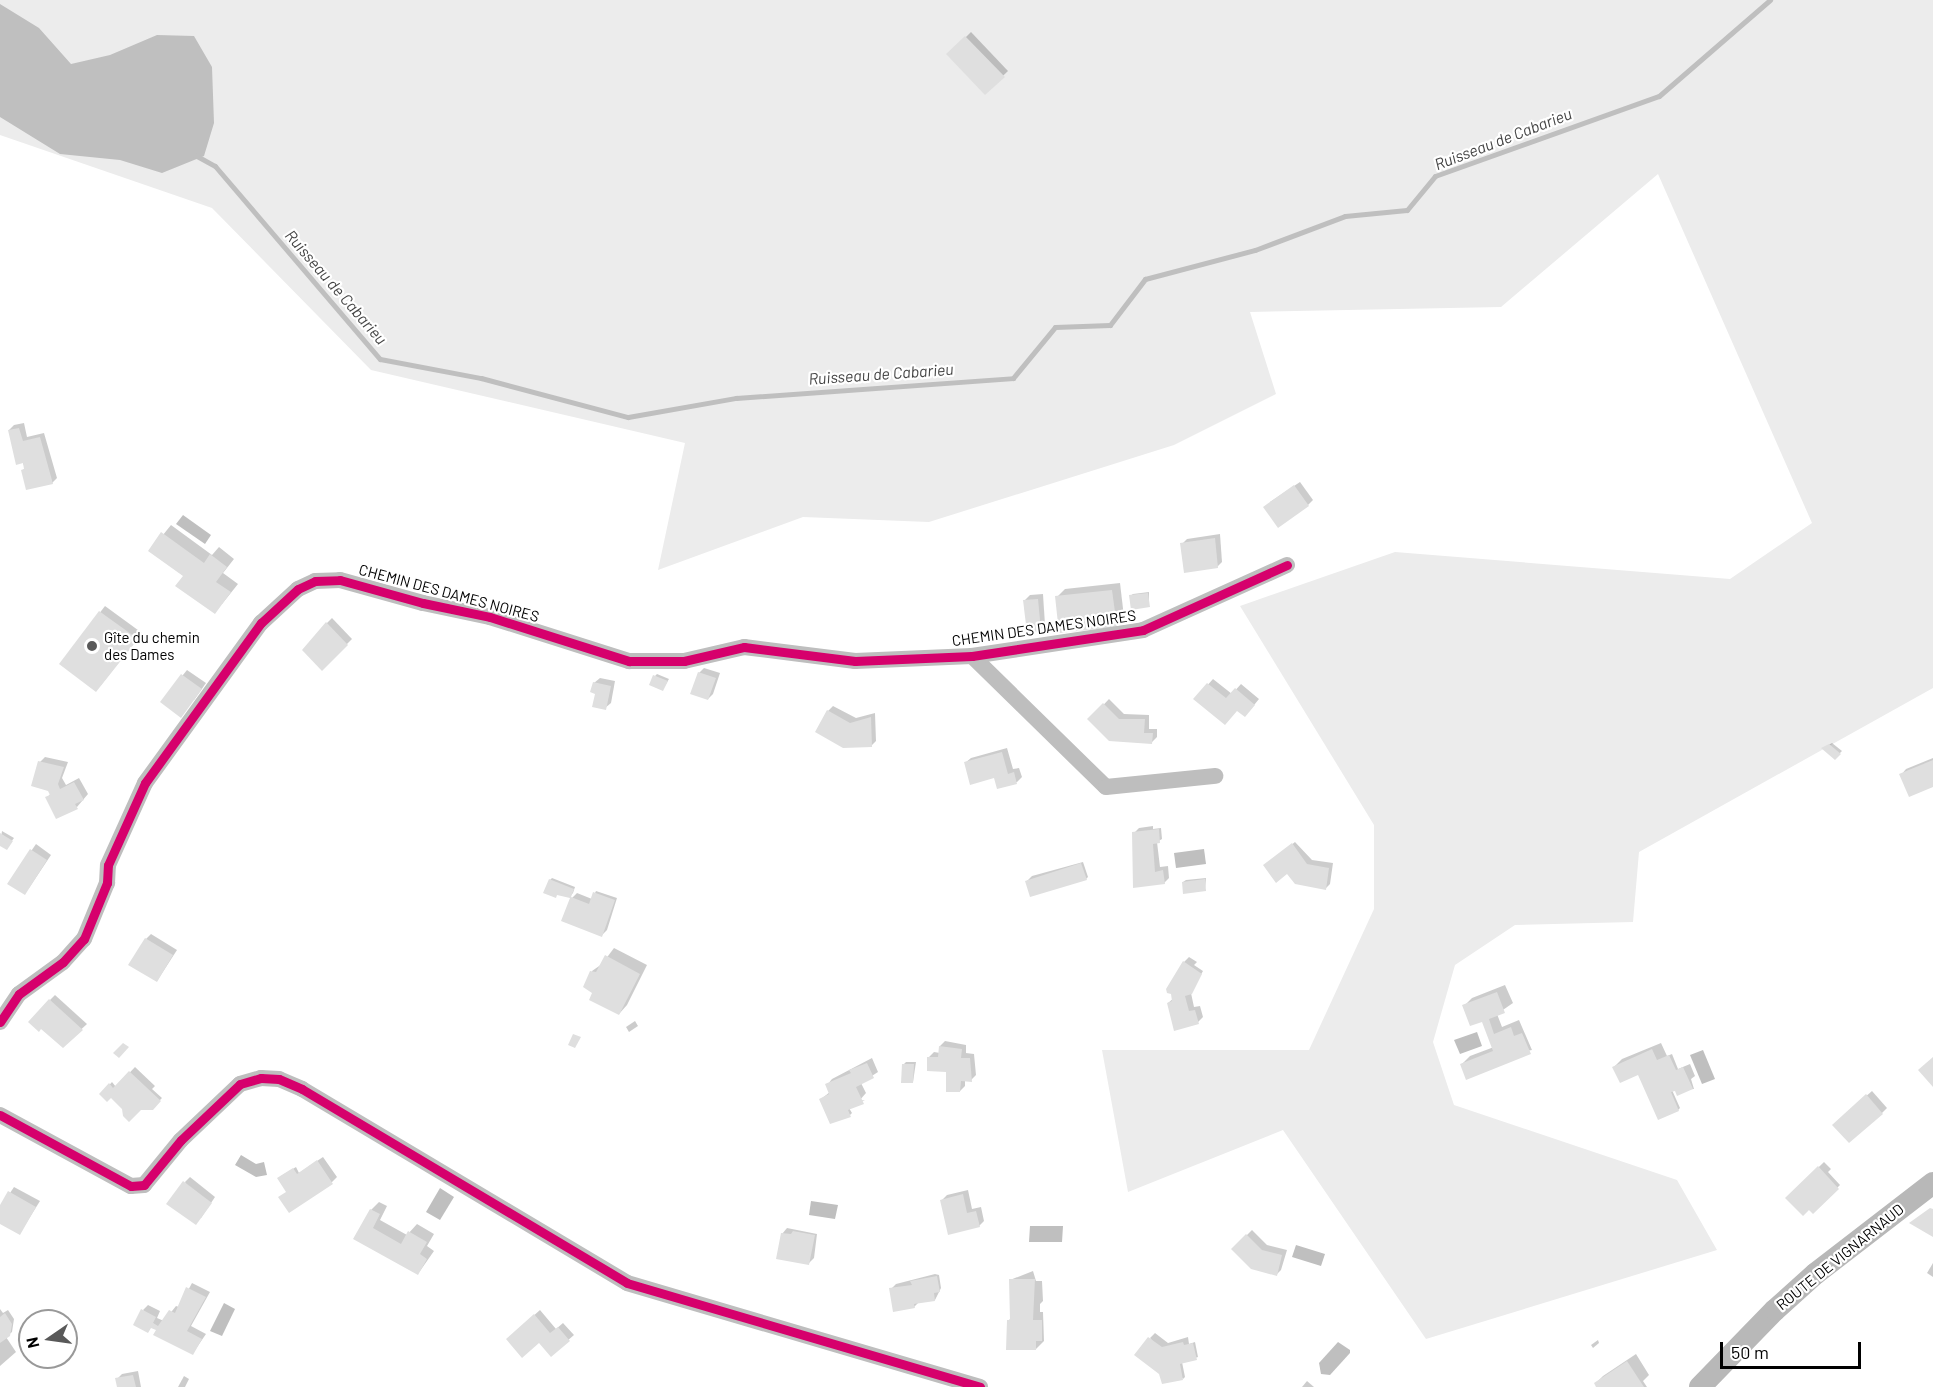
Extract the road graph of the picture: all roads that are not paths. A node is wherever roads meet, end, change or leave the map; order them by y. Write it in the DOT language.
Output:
graph roads {
  1 [pos="1287,565"];
  2 [pos="972,656"];
  3 [pos="1215,776"];
  4 [pos="0,1022"];
  5 [pos="0,1115"];
  6 [pos="1933,1183"];
  7 [pos="980,1387"];
  8 [pos="1700,1387"];
  1 -- 2 [label="street, CHEMIN DES DAMES NOIRES"];
  2 -- 3 [label="street"];
  2 -- 4 [label="street, CHEMIN DES DAMES NOIRES"];
  5 -- 7 [label="street"];
  6 -- 8 [label="street, ROUTE DE VIGNARNAUD"];
}
